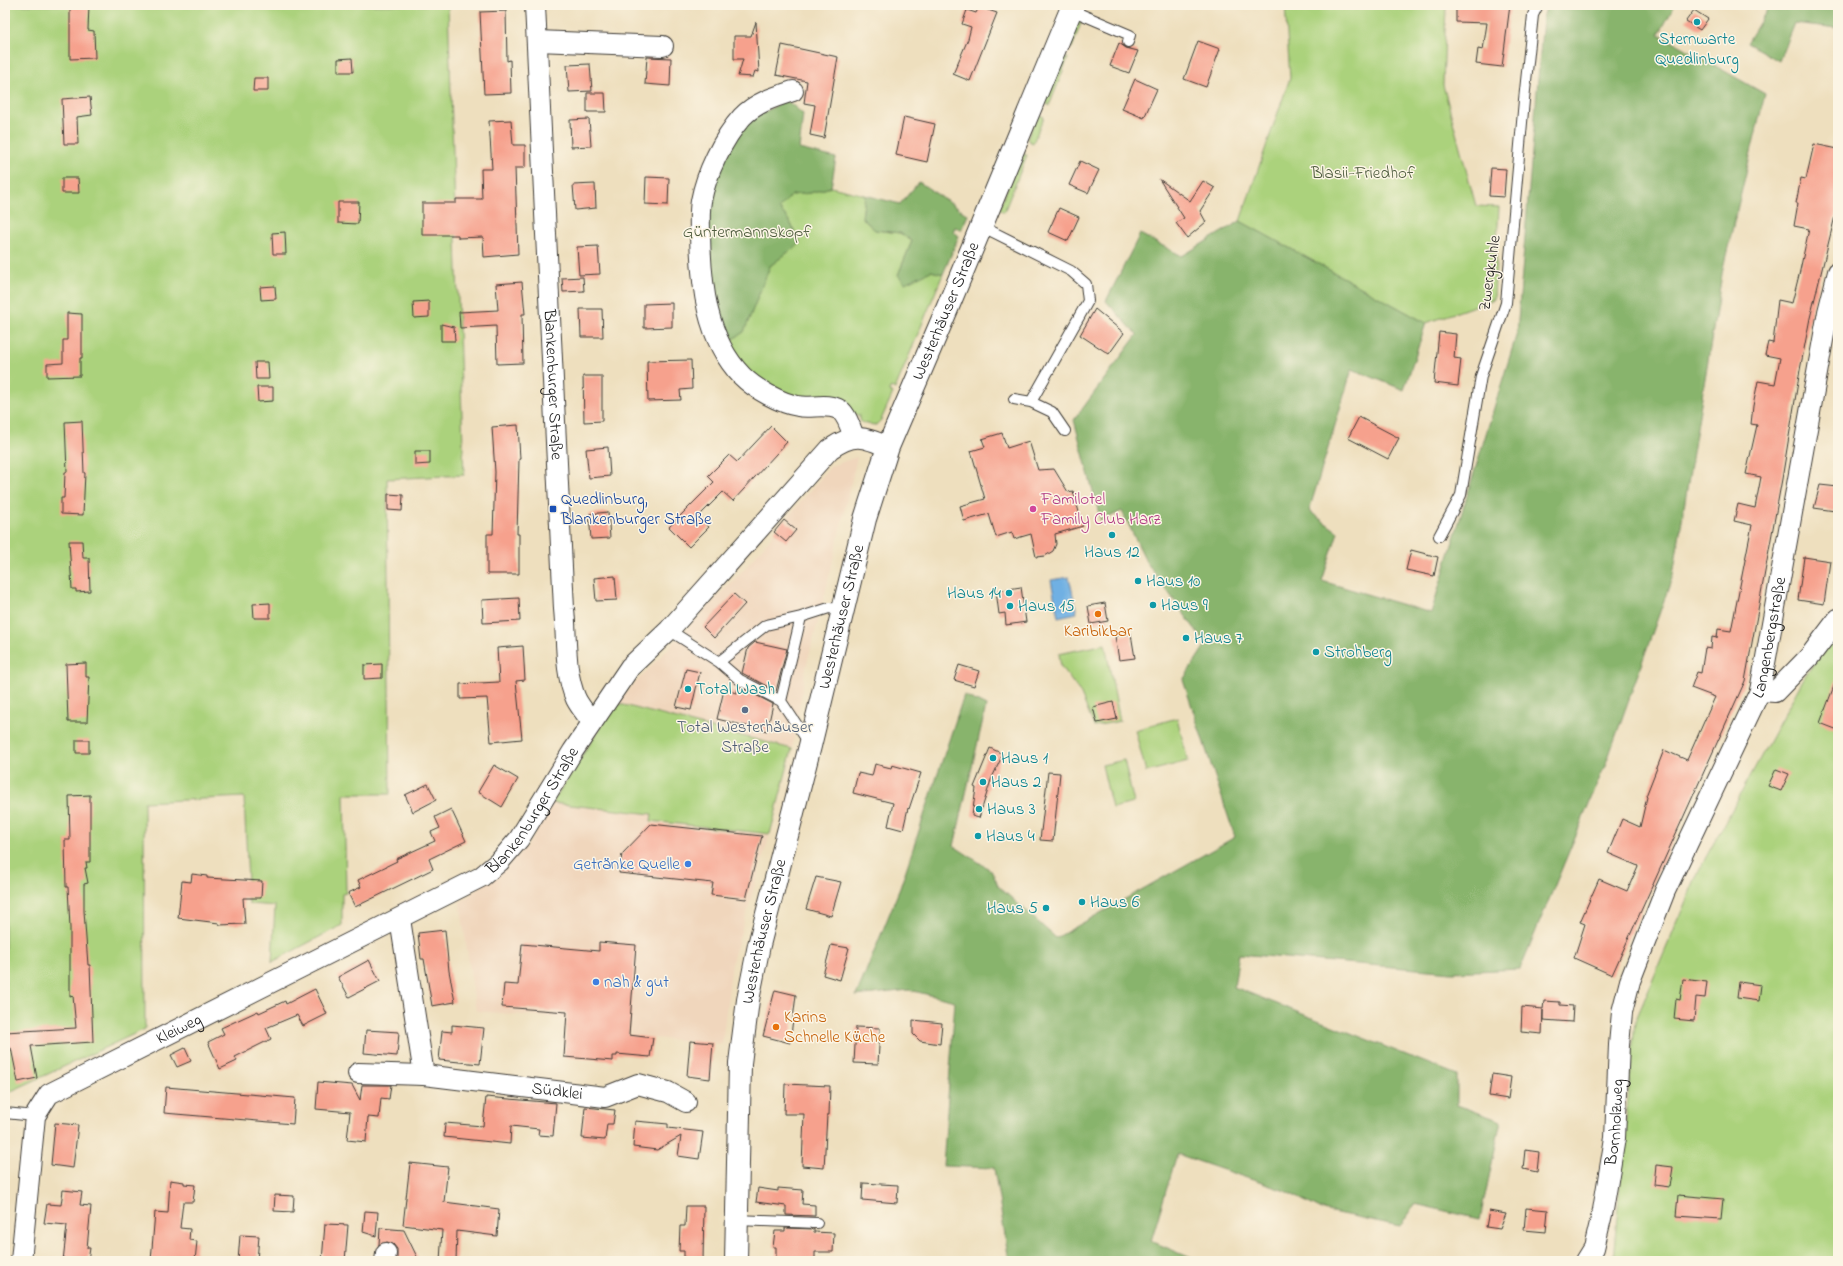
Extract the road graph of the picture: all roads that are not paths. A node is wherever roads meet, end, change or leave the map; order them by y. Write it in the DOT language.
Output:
graph roads {
  1 [pos="535,5"];
  2 [pos="1538,5"];
  3 [pos="1072,7"];
  4 [pos="536,41"];
  5 [pos="1128,42"];
  6 [pos="663,46"];
  7 [pos="792,92"];
  8 [pos="981,226"];
  9 [pos="1838,272"];
  10 [pos="1014,400"];
  11 [pos="1031,402"];
  12 [pos="1065,431"];
  13 [pos="854,437"];
  14 [pos="888,446"];
  15 [pos="1439,536"];
  16 [pos="843,609"];
  17 [pos="801,617"];
  18 [pos="1838,620"];
  19 [pos="669,630"];
  20 [pos="719,662"];
  21 [pos="1760,691"];
  22 [pos="781,701"];
  23 [pos="592,722"];
  24 [pos="810,746"];
  25 [pos="462,888"];
  26 [pos="400,919"];
  27 [pos="1630,981"];
  28 [pos="358,1073"];
  29 [pos="424,1075"];
  30 [pos="686,1102"];
  31 [pos="5,1113"];
  32 [pos="35,1116"];
  33 [pos="736,1220"];
  34 [pos="817,1223"];
  35 [pos="1592,1257"];
  36 [pos="21,1261"];
  37 [pos="736,1261"];
  1 -- 4 [label="street, Blankenburger Straße"];
  2 -- 15 [label="lane, Zwergkuhle"];
  3 -- 5 [label="lane"];
  3 -- 8 [label="main road, Westerhäuser Straße"];
  4 -- 6 [label="street"];
  4 -- 23 [label="street, Blankenburger Straße"];
  7 -- 13 [label="street"];
  8 -- 11 [label="lane"];
  8 -- 14 [label="main road, Westerhäuser Straße"];
  9 -- 21 [label="street, Langenbergstraße"];
  10 -- 11 [label="lane"];
  11 -- 12 [label="lane"];
  13 -- 14 [label="street"];
  13 -- 19 [label="street, Blankenburger Straße"];
  14 -- 16 [label="main road, Westerhäuser Straße"];
  16 -- 17 [label="lane"];
  16 -- 24 [label="main road, Westerhäuser Straße"];
  17 -- 20 [label="lane"];
  17 -- 22 [label="lane"];
  18 -- 21 [label="street"];
  19 -- 20 [label="lane"];
  19 -- 23 [label="street, Blankenburger Straße"];
  20 -- 22 [label="lane"];
  21 -- 27 [label="street, Langenbergstraße"];
  22 -- 24 [label="lane"];
  23 -- 25 [label="street, Blankenburger Straße"];
  24 -- 33 [label="main road, Westerhäuser Straße"];
  25 -- 26 [label="street, Kleiweg"];
  26 -- 29 [label="street"];
  26 -- 32 [label="street, Kleiweg"];
  27 -- 35 [label="street, Bornholzweg"];
  28 -- 29 [label="street, Südklei"];
  29 -- 30 [label="street, Südklei"];
  31 -- 32 [label="lane"];
  32 -- 36 [label="street, Kleiweg"];
  33 -- 34 [label="lane"];
  33 -- 37 [label="main road, Westerhäuser Straße"];
}
